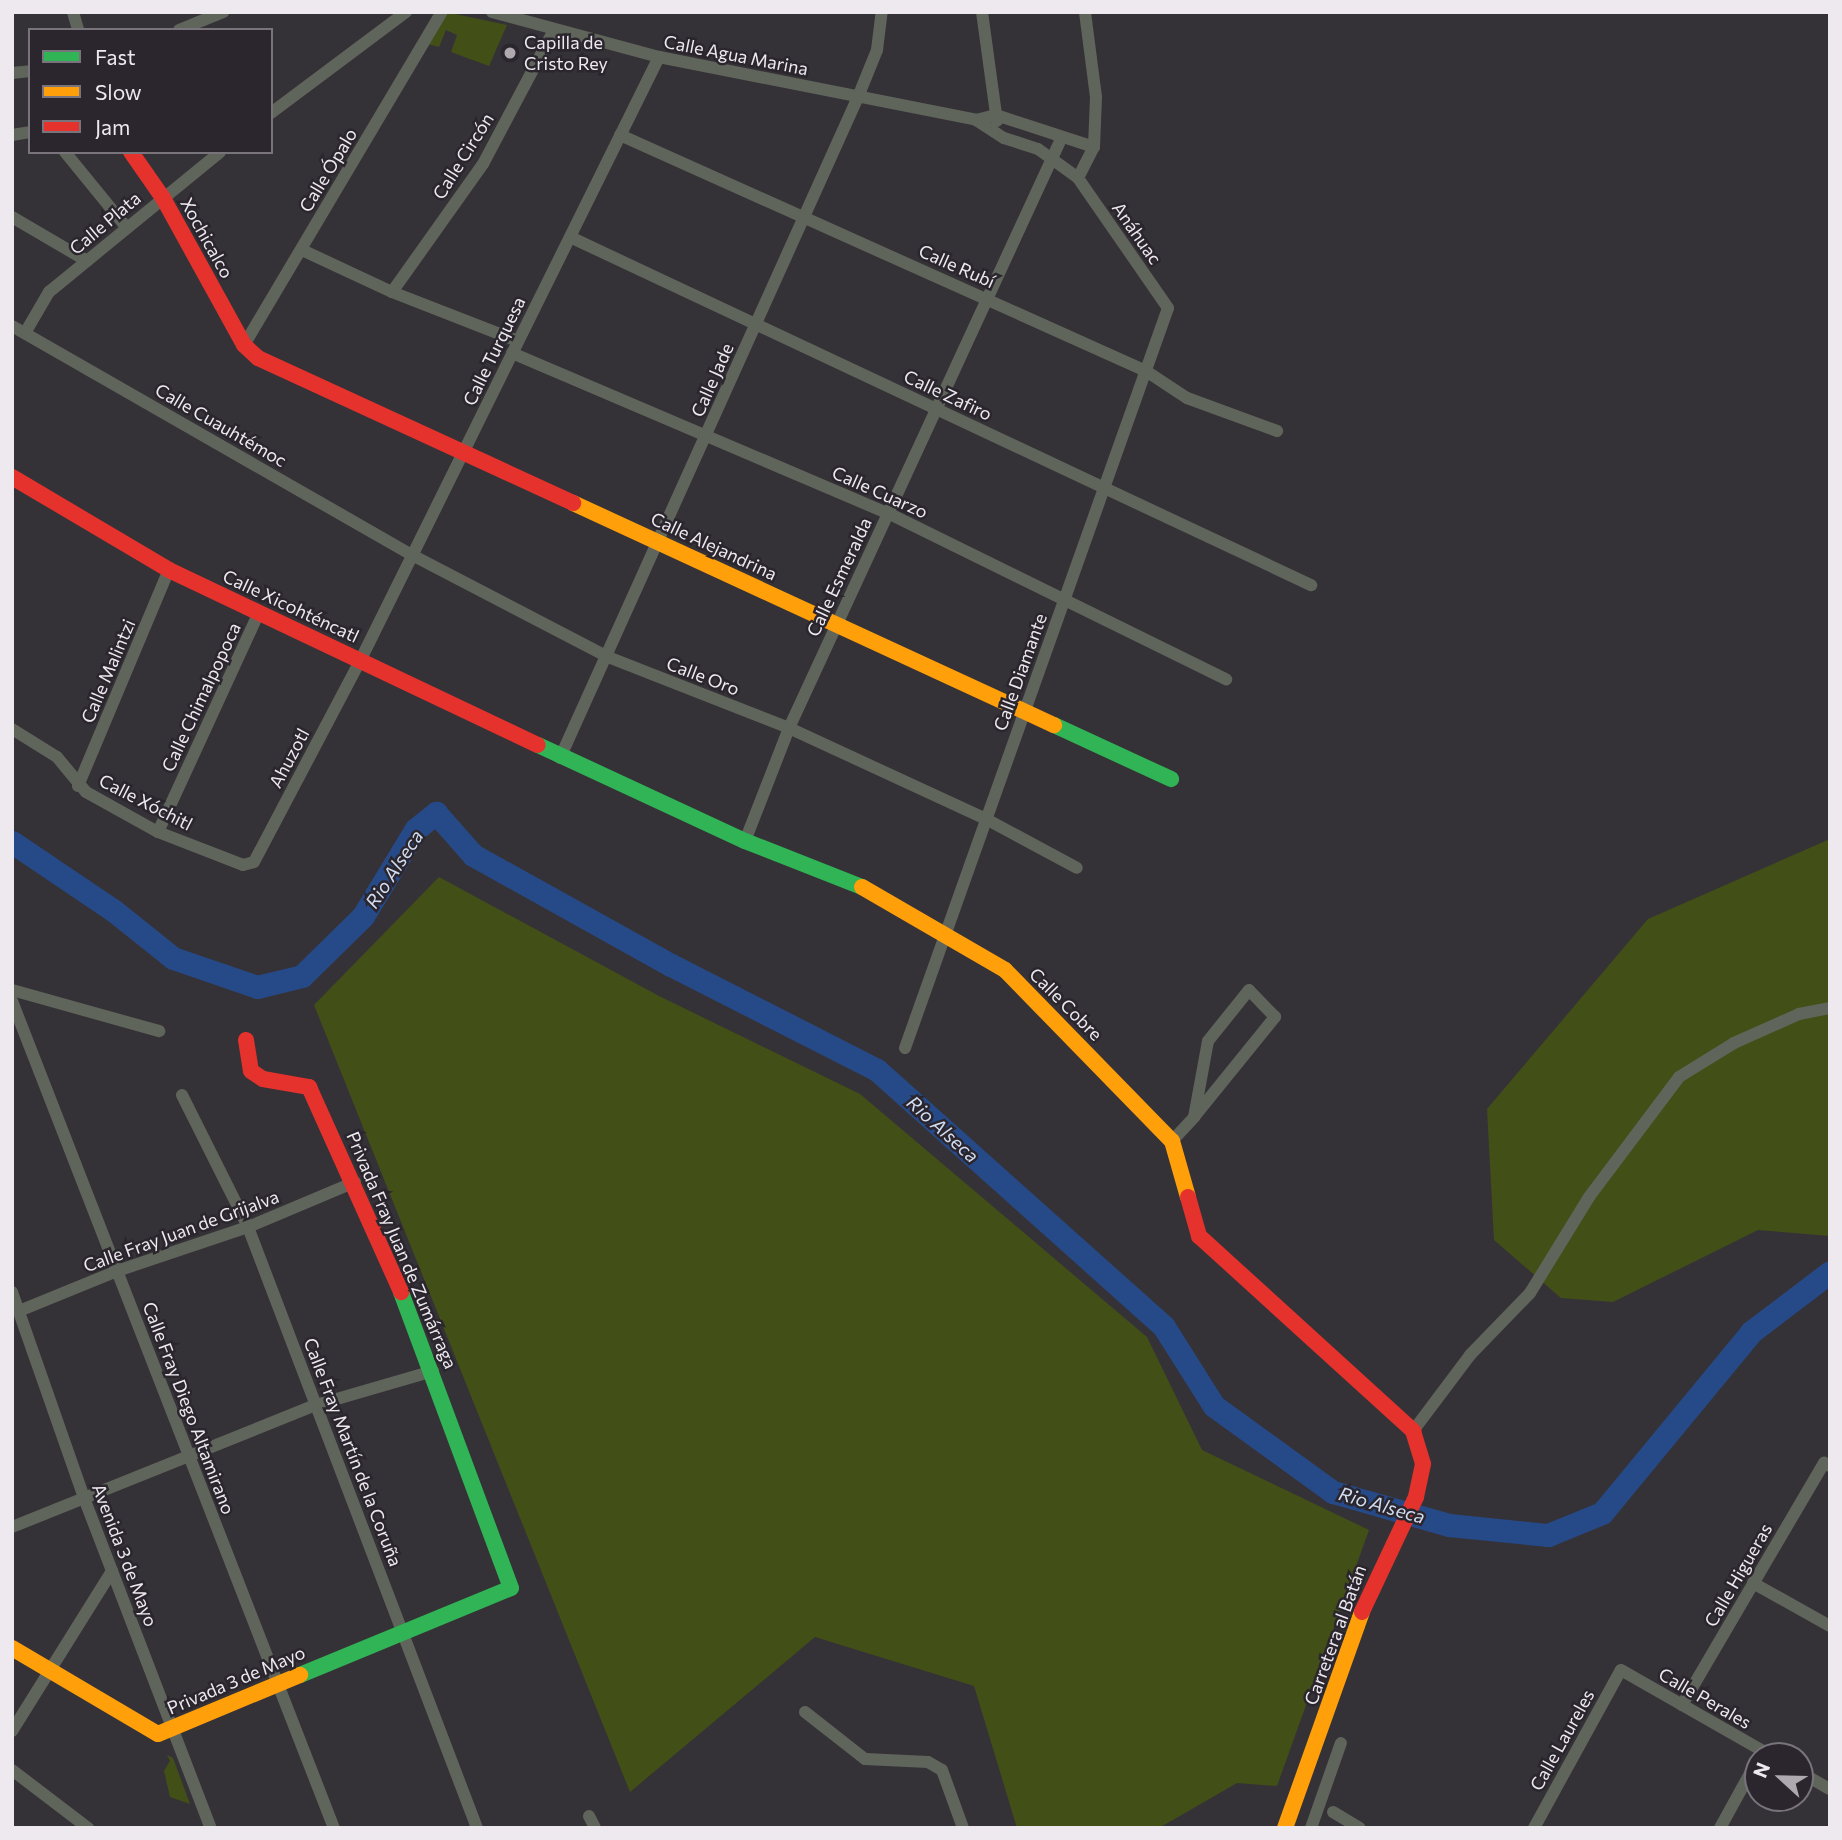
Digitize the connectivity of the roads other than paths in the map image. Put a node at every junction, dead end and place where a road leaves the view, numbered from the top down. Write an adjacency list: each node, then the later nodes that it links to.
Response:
1 (223, 12): 8 (street)
2 (405, 12): 12 (street)
3 (442, 12): 29 (street, Calle Ópalo)
4 (492, 12): 9 (street, Calle Agua Marina)
5 (882, 12): 11 (street, Calle Jade)
6 (982, 12): 13 (street)
7 (1085, 12): 18 (street)
8 (184, 28)
9 (553, 32): 10 (street, Calle Agua Marina); 31 (street, Calle Circón)
10 (659, 57): 11 (street, Calle Agua Marina); 15 (street, Calle Turquesa)
11 (858, 97): 14 (street, Calle Agua Marina); 26 (street, Calle Jade)
12 (273, 111)
13 (996, 115): 14 (street, Calle Agua Marina); 16 (street); 17 (street)
14 (976, 120): 16 (street, Calle Agua Marina)
15 (620, 135): 26 (street, Calle Rubí); 28 (street, Calle Turquesa)
16 (998, 135): 22 (street, Calle Agua Marina)
17 (1061, 139): 18 (street); 22 (street, Calle Esmeralda)
18 (1094, 147): 23 (street)
19 (67, 154): 27 (street)
20 (132, 154): 24 (street, Xochicalco)
21 (218, 154): 24 (street, Calle Plata)
22 (1050, 159): 23 (street, Calle Agua Marina); 32 (street, Calle Esmeralda)
23 (1078, 178): 33 (street, Anáhuac)
24 (163, 198): 27 (street, Calle Plata); 38 (street, Xochicalco)
25 (12, 217): 30 (street)
26 (805, 217): 32 (street, Calle Rubí); 34 (street, Calle Jade)
27 (127, 228): 30 (street, Calle Plata)
28 (570, 237): 34 (street, Calle Zafiro); 37 (street, Calle Turquesa)
29 (302, 250): 31 (street); 38 (street, Calle Ópalo)
30 (87, 261): 36 (street, Calle Plata)
31 (392, 292): 37 (street)
32 (986, 299): 40 (street, Calle Rubí); 41 (street, Calle Esmeralda)
33 (1168, 308): 40 (street, Calle Diamante)
34 (756, 324): 41 (street, Calle Zafiro); 43 (street, Calle Jade)
35 (12, 326): 36 (street, Calle Cuauhtémoc)
36 (25, 333): 49 (street, Calle Cuauhtémoc)
37 (518, 341): 39 (street, Calle Turquesa)
38 (244, 345): 44 (street, Calle Alejandrina)
39 (512, 354): 43 (street, Calle Cuarzo); 44 (street, Calle Turquesa)
40 (1146, 371): 42 (street, Calle Rubí); 46 (street, Calle Diamante)
41 (936, 409): 46 (street, Calle Zafiro); 47 (street, Calle Esmeralda)
42 (1277, 430)
43 (706, 435): 47 (street, Calle Cuarzo); 48 (street, Calle Jade)
44 (463, 452): 48 (street, Calle Alejandrina); 49 (street, Calle Turquesa)
45 (12, 477): 50 (street, Calle Xicohténcatl)
46 (1104, 488): 51 (street, Calle Zafiro); 52 (street, Calle Diamante)
47 (888, 513): 52 (street, Calle Cuarzo); 54 (street, Calle Esmeralda)
48 (658, 541): 54 (street, Calle Alejandrina); 55 (street, Calle Jade)
49 (412, 555): 55 (street, Calle Oro); 56 (street, Calle Turquesa)
50 (169, 570): 53 (street, Calle Xicohténcatl); 63 (street, Calle Malintzi)
51 (1311, 585)
52 (1065, 600): 57 (street, Calle Cuarzo); 58 (street, Calle Diamante)
53 (258, 615): 56 (street, Calle Xicohténcatl); 65 (street, Calle Chimalpopoca)
54 (837, 624): 58 (street, Calle Alejandrina); 59 (street, Calle Esmeralda)
55 (608, 657): 59 (street, Calle Oro); 61 (street, Calle Jade)
56 (360, 659): 61 (street, Calle Xicohténcatl); 67 (street, Ahuzotl)
57 (1226, 678)
58 (1025, 710): 62 (street, Calle Alejandrina); 64 (street, Calle Diamante)
59 (789, 728): 64 (street, Calle Oro); 66 (street, Calle Esmeralda)
60 (12, 729): 63 (street, Calle Xóchitl)
61 (560, 758): 66 (street, Calle Cobre)
62 (1171, 779)
63 (79, 786): 65 (street, Calle Xóchitl)
64 (986, 819): 68 (street, Calle Oro); 69 (street, Calle Diamante)
65 (158, 832): 67 (street, Calle Xóchitl)
66 (745, 841): 69 (street, Calle Cobre)
67 (243, 865)
68 (1077, 868)
69 (946, 934): 75 (street, Calle Diamante); 78 (street, Calle Cobre)
70 (12, 990): 73 (street)
71 (12, 1001): 81 (street, Calle Fray Diego Altamirano)
72 (1830, 1008): 86 (street)
73 (159, 1031)
74 (246, 1040): 79 (street, Privada Fray Juan de Zumárraga)
75 (905, 1048)
76 (182, 1095): 80 (street, Calle Fray Martín de la Coruña)
77 (1194, 1117): 77 (street); 78 (street)
78 (1172, 1141): 86 (street, Calle Cobre)
79 (355, 1182): 80 (street, Calle Fray Juan de Grijalva); 84 (street, Privada Fray Juan de Zumárraga)
80 (248, 1227): 81 (street, Calle Fray Juan de Grijalva); 85 (street, Calle Fray Martín de la Coruña)
81 (117, 1271): 83 (street, Calle Fray Juan de Grijalva); 87 (street, Calle Fray Diego Altamirano)
82 (12, 1292): 83 (street, Avenida 3 de Mayo)
83 (19, 1311): 89 (street, Avenida 3 de Mayo)
84 (433, 1371): 85 (street); 93 (street, Privada Fray Juan de Zumárraga)
85 (316, 1405): 87 (street); 95 (street, Calle Fray Martín de la Coruña)
86 (1413, 1431): 110 (street, Carretera al Batán)
87 (189, 1456): 89 (street); 99 (street, Calle Fray Diego Altamirano)
88 (1827, 1465): 92 (street, Calle Higueras)
89 (84, 1498): 90 (street); 91 (street, Avenida 3 de Mayo)
90 (12, 1527)
91 (112, 1571): 97 (street); 102 (street, Avenida 3 de Mayo)
92 (1753, 1583): 94 (street); 100 (street, Calle Higueras)
93 (448, 1613): 95 (street, Privada 3 de Mayo)
94 (1830, 1626)
95 (402, 1631): 99 (street, Privada 3 de Mayo); 116 (street, Calle Fray Martín de la Coruña)
96 (12, 1648): 97 (street, Privada 3 de Mayo)
97 (48, 1669): 102 (street, Privada 3 de Mayo); 103 (street)
98 (1621, 1670): 100 (street, Calle Perales); 121 (street, Calle Laureles)
99 (278, 1684): 102 (street, Privada 3 de Mayo); 115 (street, Calle Fray Diego Altamirano)
100 (1682, 1705): 105 (street, Calle Perales)
101 (805, 1712): 117 (street)
102 (173, 1728): 114 (street, Avenida 3 de Mayo)
103 (12, 1731)
104 (1340, 1742): 111 (street)
105 (1744, 1743)
106 (12, 1770): 113 (street)
107 (1814, 1780): 109 (street)
108 (1744, 1787): 122 (street)
109 (1830, 1789)
110 (1297, 1796): 111 (street); 118 (street, Carretera al Batán)
111 (1318, 1808): 119 (street)
112 (1333, 1812): 120 (street)
113 (88, 1828)
114 (211, 1828)
115 (334, 1828)
116 (477, 1828)
117 (963, 1828)
118 (1284, 1828)
119 (1311, 1828)
120 (1360, 1828)
121 (1534, 1828)
122 (1720, 1828)

